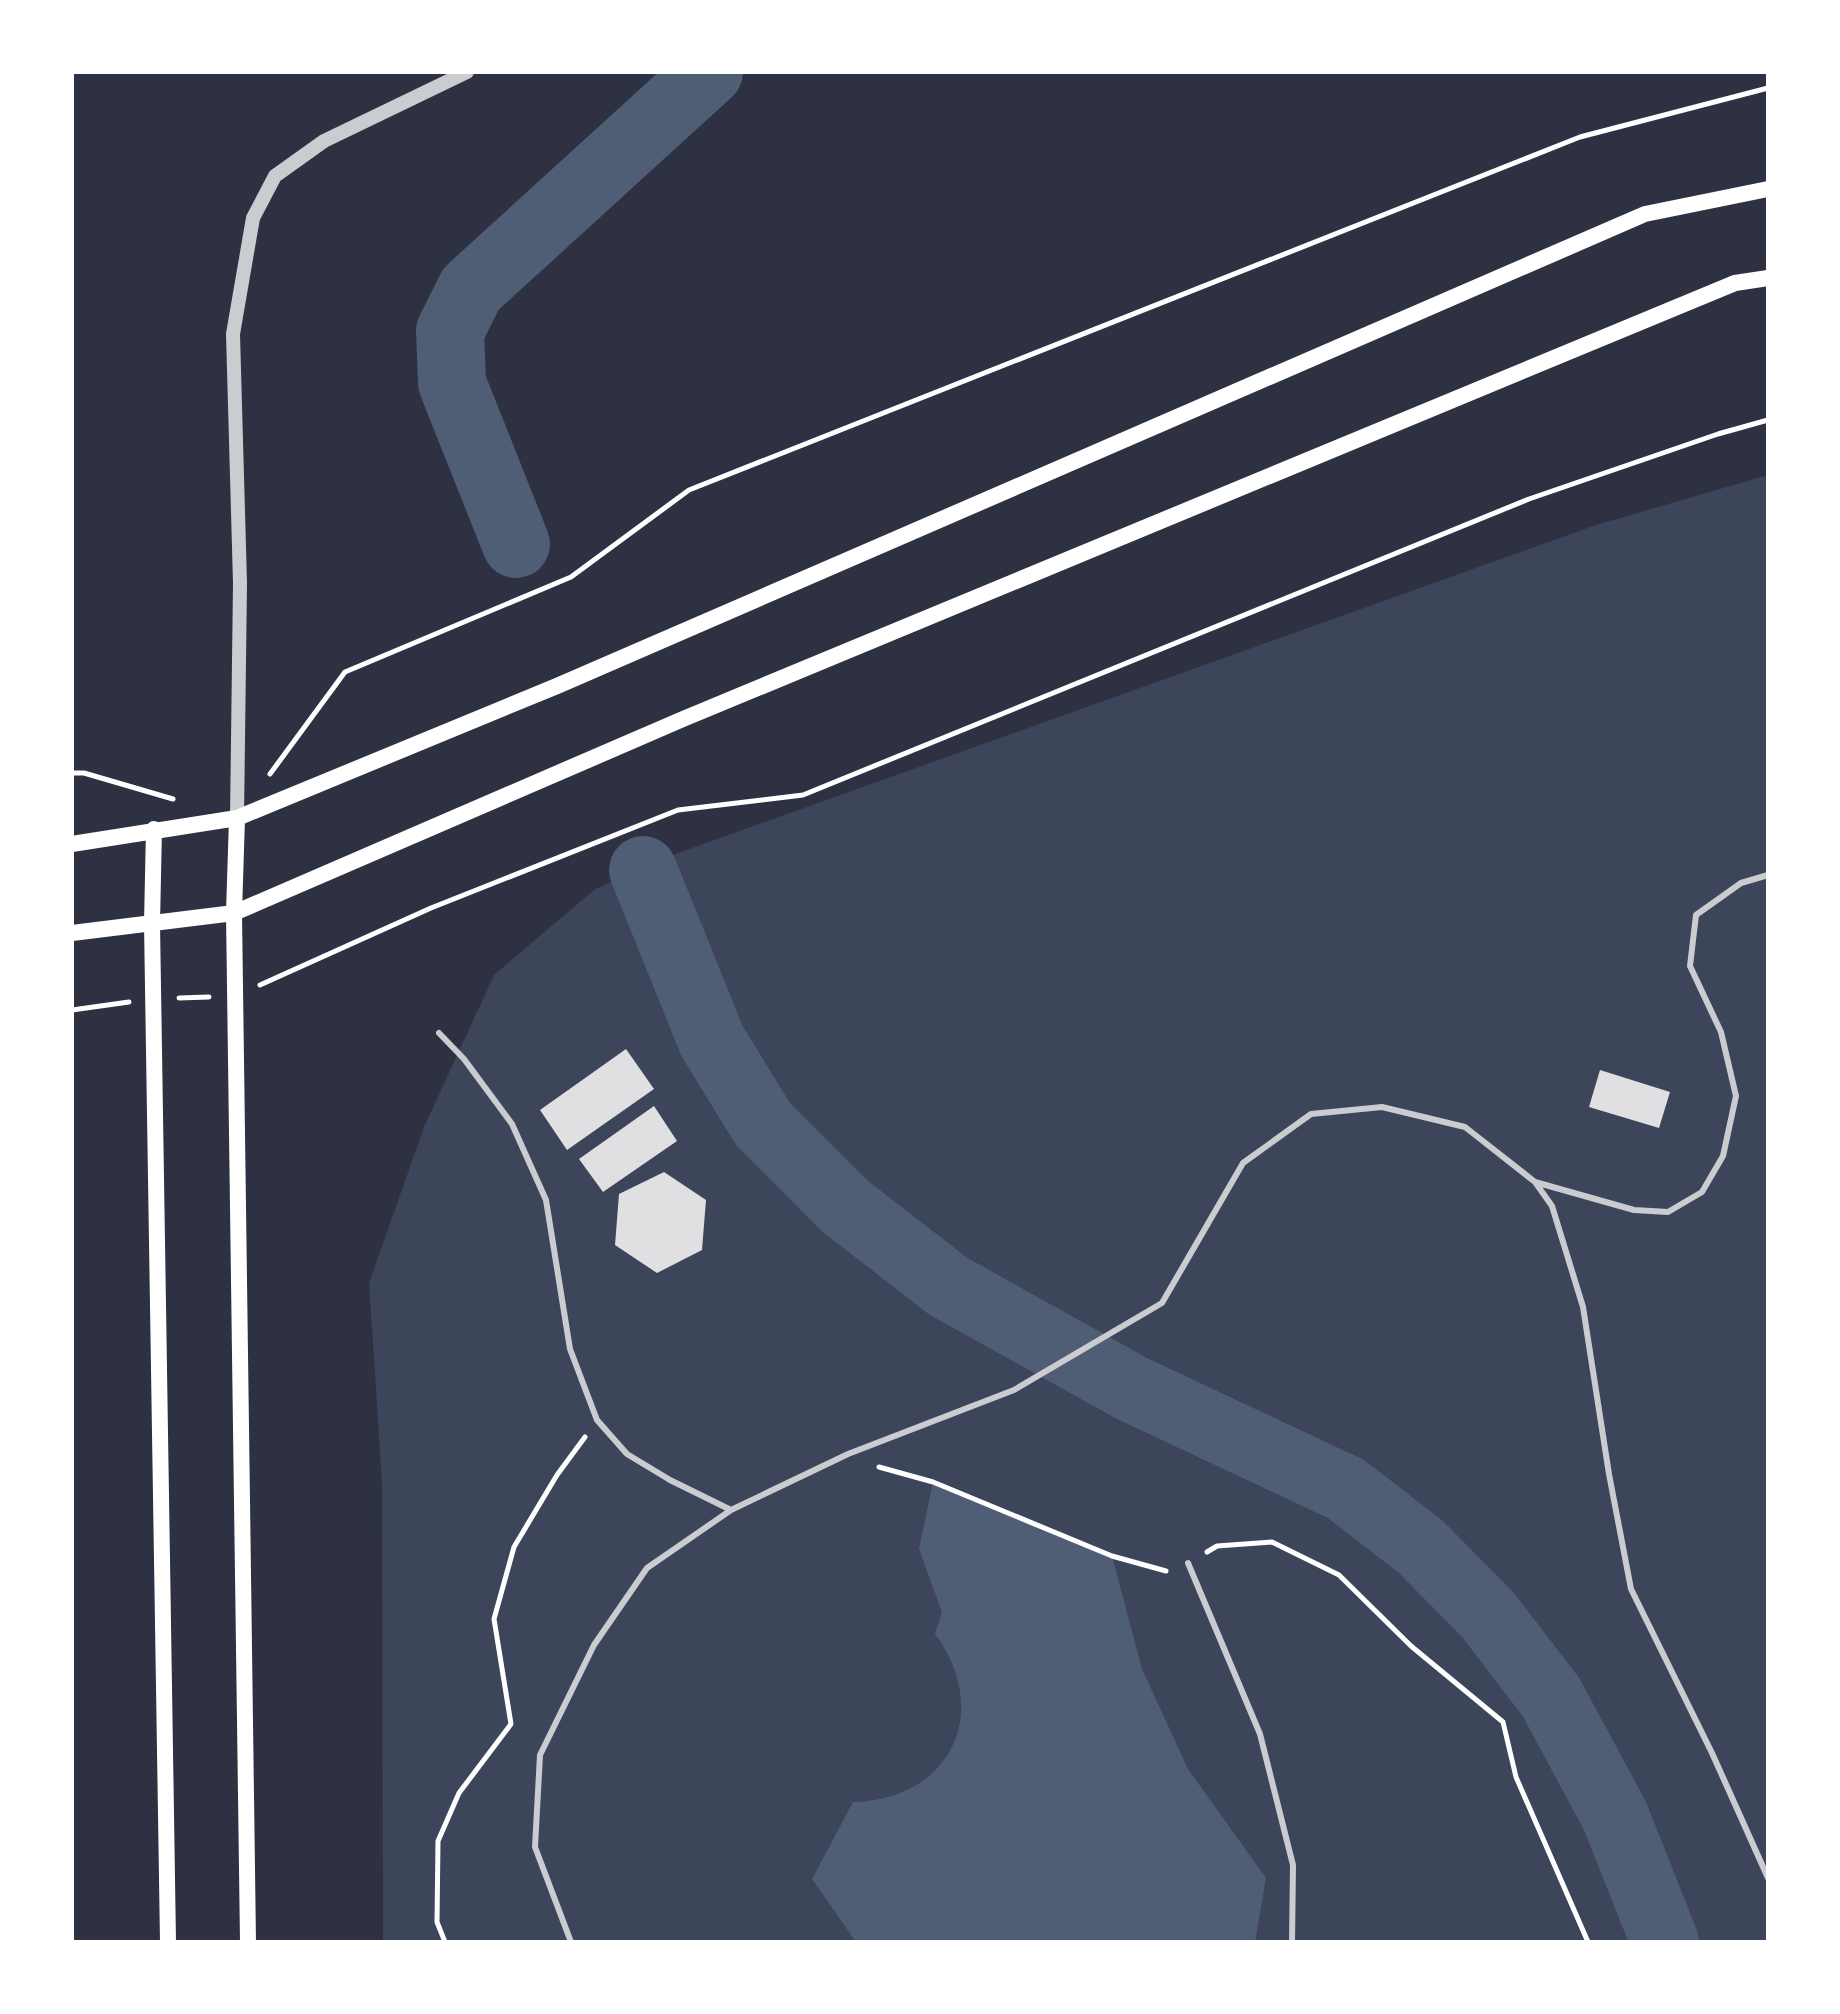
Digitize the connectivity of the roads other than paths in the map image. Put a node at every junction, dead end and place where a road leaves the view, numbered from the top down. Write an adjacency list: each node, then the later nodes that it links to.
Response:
1 (467, 72): 4 (street)
2 (1768, 189): 4 (main road)
3 (1768, 278): 8 (main road)
4 (237, 818): 5 (main road); 8 (main road)
5 (154, 829): 6 (main road); 9 (main road)
6 (72, 844)
7 (1768, 875): 12 (lane)
8 (234, 913): 9 (main road); 17 (main road)
9 (152, 923): 10 (main road); 16 (main road)
10 (72, 933)
11 (439, 1033): 13 (lane)
12 (1535, 1182): 13 (lane); 15 (lane)
13 (731, 1510): 18 (lane)
14 (1188, 1563): 19 (lane)
15 (1768, 1878)
16 (168, 1942)
17 (248, 1942)
18 (571, 1942)
19 (1292, 1942)

